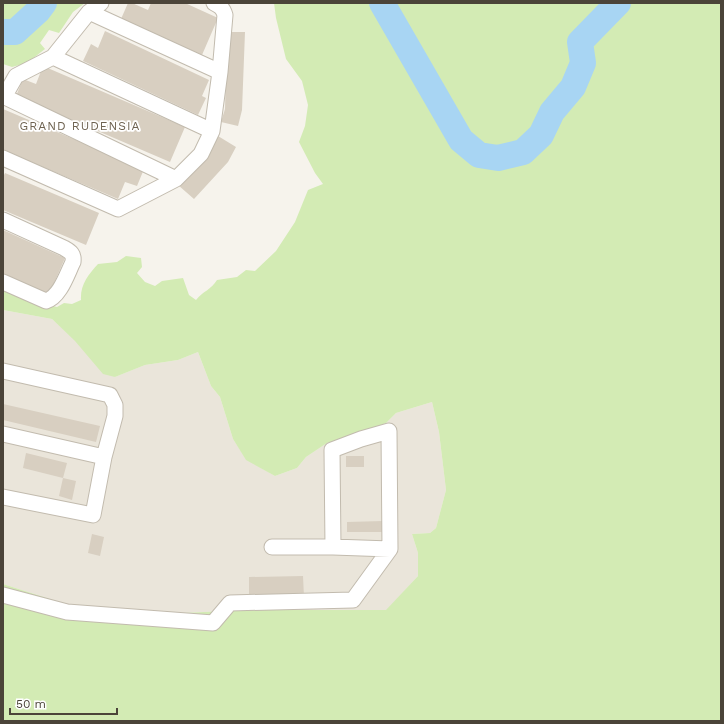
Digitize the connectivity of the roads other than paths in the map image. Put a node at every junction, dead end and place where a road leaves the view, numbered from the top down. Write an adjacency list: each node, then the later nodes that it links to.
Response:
1 (214, 3): 4 (street)
2 (95, 7): 3 (street); 4 (street)
3 (53, 57): 5 (street); 6 (street)
4 (220, 72): 6 (street)
5 (3, 96): 8 (street)
6 (212, 131): 8 (street)
7 (4, 160): 8 (street)
8 (176, 179)
9 (3, 220): 10 (street)
10 (3, 282)
11 (3, 371): 13 (street)
12 (3, 434): 13 (street)
13 (104, 457): 14 (street)
14 (3, 497)
15 (272, 547): 16 (street)
16 (333, 547): 17 (street); 17 (street)
17 (390, 549): 18 (street)
18 (3, 595)

